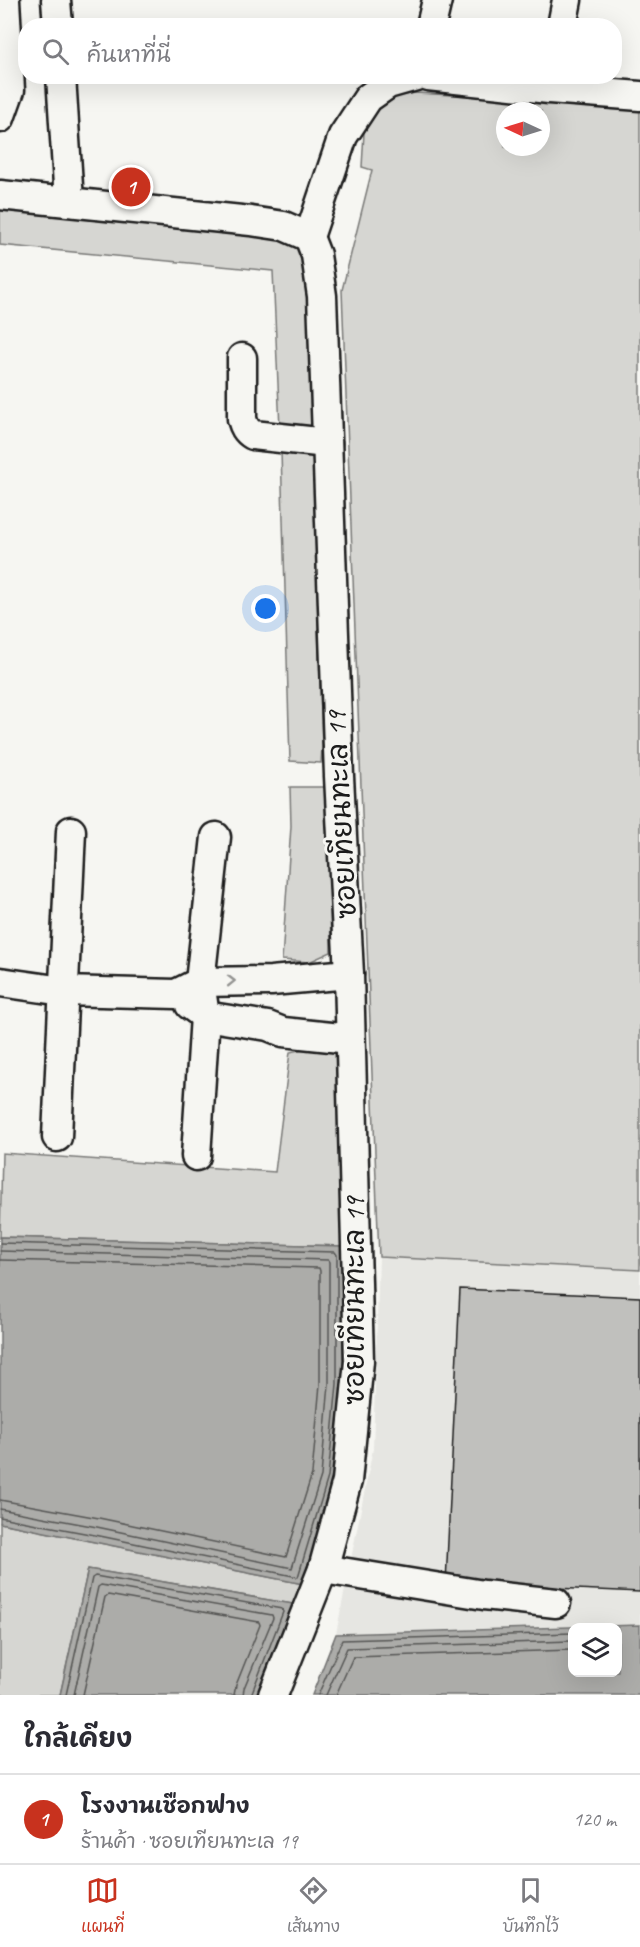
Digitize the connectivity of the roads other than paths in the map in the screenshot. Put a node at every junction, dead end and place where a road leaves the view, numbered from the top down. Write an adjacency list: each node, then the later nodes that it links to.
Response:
1 (5, 0): 12 (street)
2 (56, 0): 5 (street)
3 (437, 0): 6 (street)
4 (567, 0): 7 (street)
5 (57, 18)
6 (433, 18)
7 (564, 18)
8 (62, 84): 14 (street)
9 (388, 84): 15 (street)
10 (557, 84): 11 (street)
11 (640, 96)
12 (0, 118)
13 (0, 195): 14 (street)
14 (69, 201): 15 (street)
15 (309, 237): 17 (street, ซอยเทียนทะเล 19)
16 (242, 358): 17 (street)
17 (327, 443): 20 (street, ซอยเทียนทะเล 19)
18 (71, 831): 24 (street)
19 (216, 837): 23 (street)
20 (349, 974): 21 (street); 27 (street, ซอยเทียนทะเล 19)
21 (271, 981): 23 (street, one-way to 21); 26 (street)
22 (0, 982): 24 (street)
23 (188, 988): 24 (street); 25 (street)
24 (63, 991): 28 (street)
25 (205, 1016): 26 (street); 29 (street)
26 (268, 1026): 27 (street)
27 (350, 1039): 30 (street, ซอยเทียนทะเล 19)
28 (57, 1137)
29 (196, 1156)
30 (323, 1569): 31 (street); 32 (street, ซอยเทียนทะเล 19)
31 (556, 1603)
32 (273, 1695)

